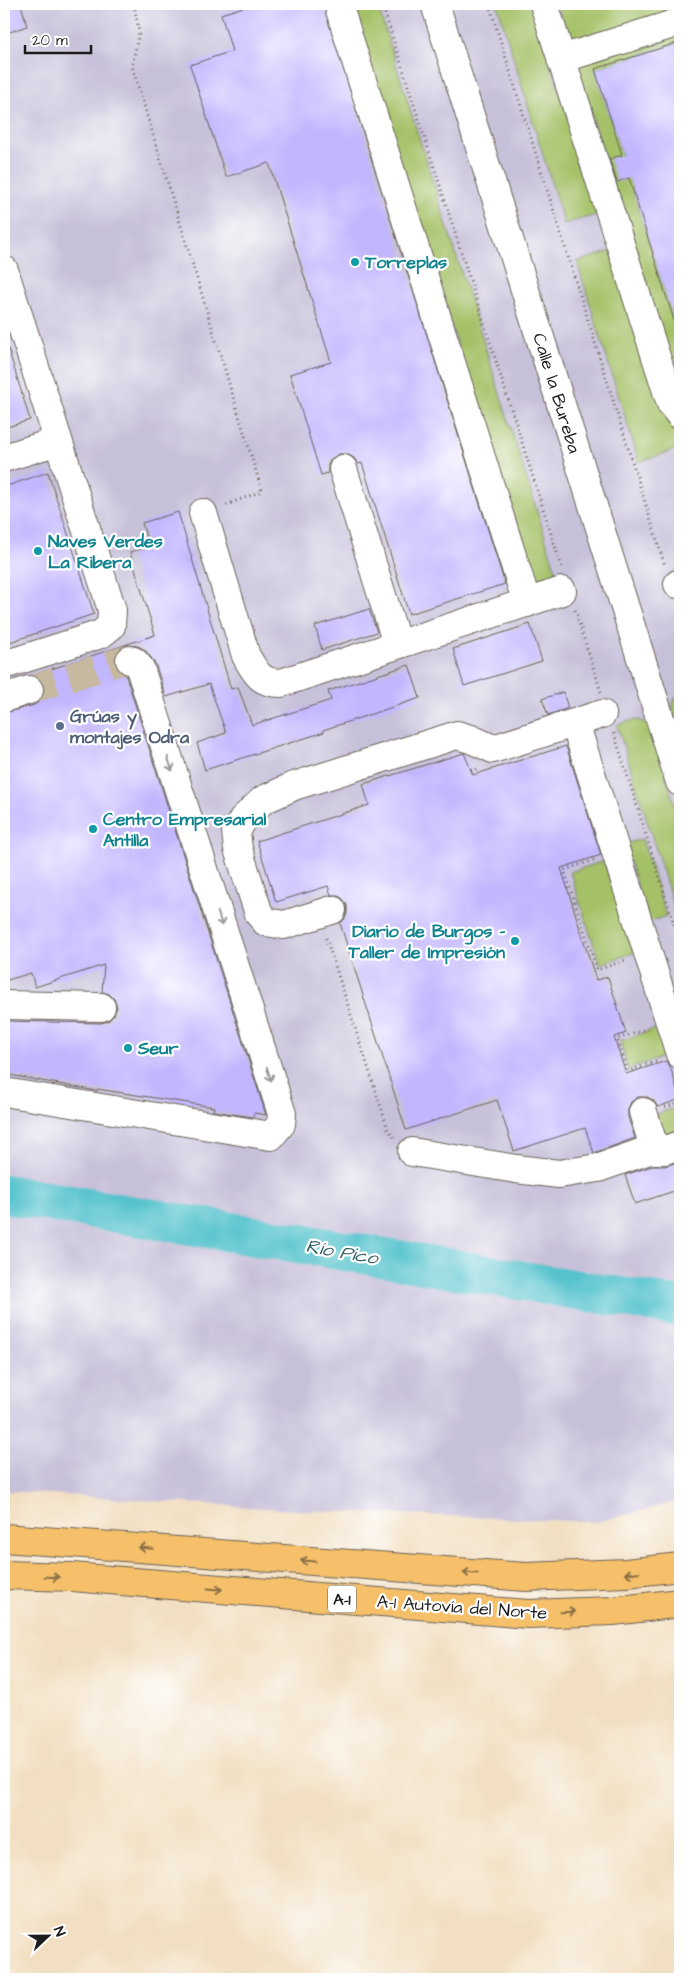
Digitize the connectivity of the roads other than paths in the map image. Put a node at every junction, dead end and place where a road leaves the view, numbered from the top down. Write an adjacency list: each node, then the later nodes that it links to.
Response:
1 (338, 4): 13 (street)
2 (435, 4): 19 (street, Calle la Bureba)
3 (544, 4): 5 (street)
4 (680, 22): 5 (street)
5 (561, 59): 7 (street)
6 (4, 270): 8 (street)
7 (680, 415)
8 (58, 441): 9 (street); 16 (street)
9 (4, 458)
10 (343, 469): 14 (street)
11 (204, 513): 14 (street)
12 (566, 590): 13 (street)
13 (526, 603): 14 (street)
14 (397, 644)
15 (135, 664): 24 (street, one-way to 24)
16 (4, 665)
17 (606, 713): 18 (street)
18 (575, 723): 20 (street); 23 (street)
19 (680, 782)
20 (325, 912)
21 (4, 1005): 22 (street)
22 (101, 1007)
23 (671, 1057)
24 (4, 1092)
25 (643, 1112): 26 (street)
26 (668, 1148): 27 (street)
27 (412, 1152)
28 (4, 1538): 29 (highway, A-1 Autovía del Norte / A-1, one-way to 28)
29 (680, 1567)
30 (4, 1575): 31 (highway, A-1 Autovía del Norte / A-1, one-way to 31)
31 (680, 1603)

